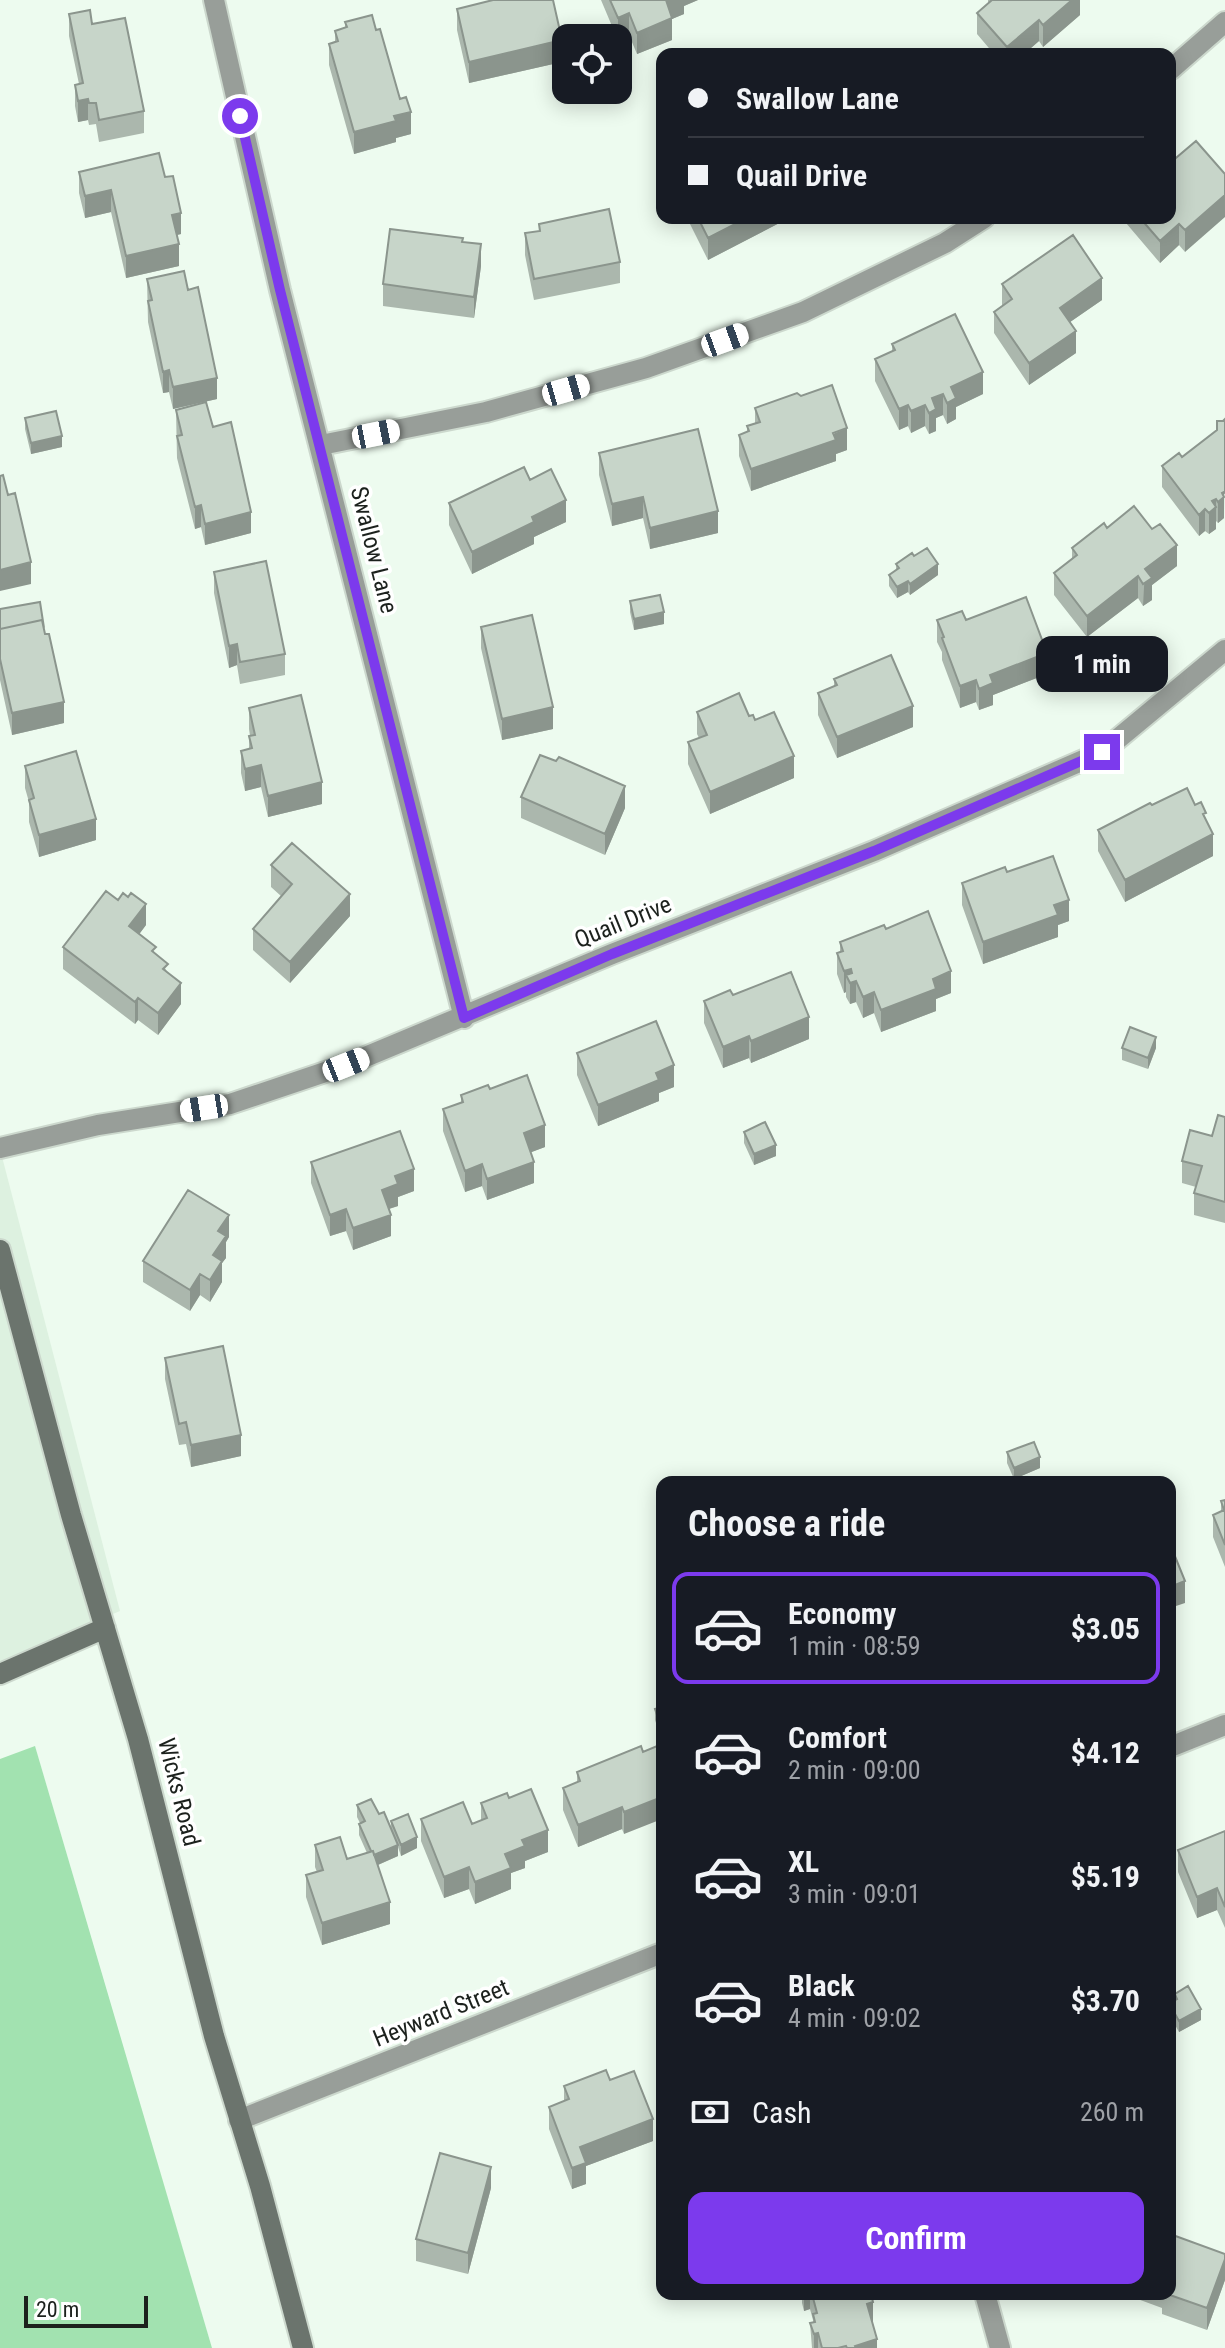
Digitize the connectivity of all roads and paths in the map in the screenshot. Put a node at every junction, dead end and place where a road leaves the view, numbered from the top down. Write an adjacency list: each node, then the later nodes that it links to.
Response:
1 (214, 0): 5 (street, Swallow Lane)
2 (1225, 22): 3 (street)
3 (1176, 65)
4 (975, 224): 5 (street)
5 (321, 445): 7 (street, Swallow Lane)
6 (1225, 650): 7 (street, Quail Drive)
7 (464, 1018): 8 (street, Quail Drive)
8 (0, 1148)
9 (0, 1250): 10 (main road, Wicks Road)
10 (105, 1628): 11 (main road); 15 (main road, Wicks Road)
11 (0, 1674)
12 (1225, 1725): 13 (street)
13 (1176, 1745)
14 (656, 1955): 15 (street, Heyward Street)
15 (239, 2120): 17 (main road, Wicks Road)
16 (987, 2300): 18 (street)
17 (303, 2348)
18 (1000, 2348)

